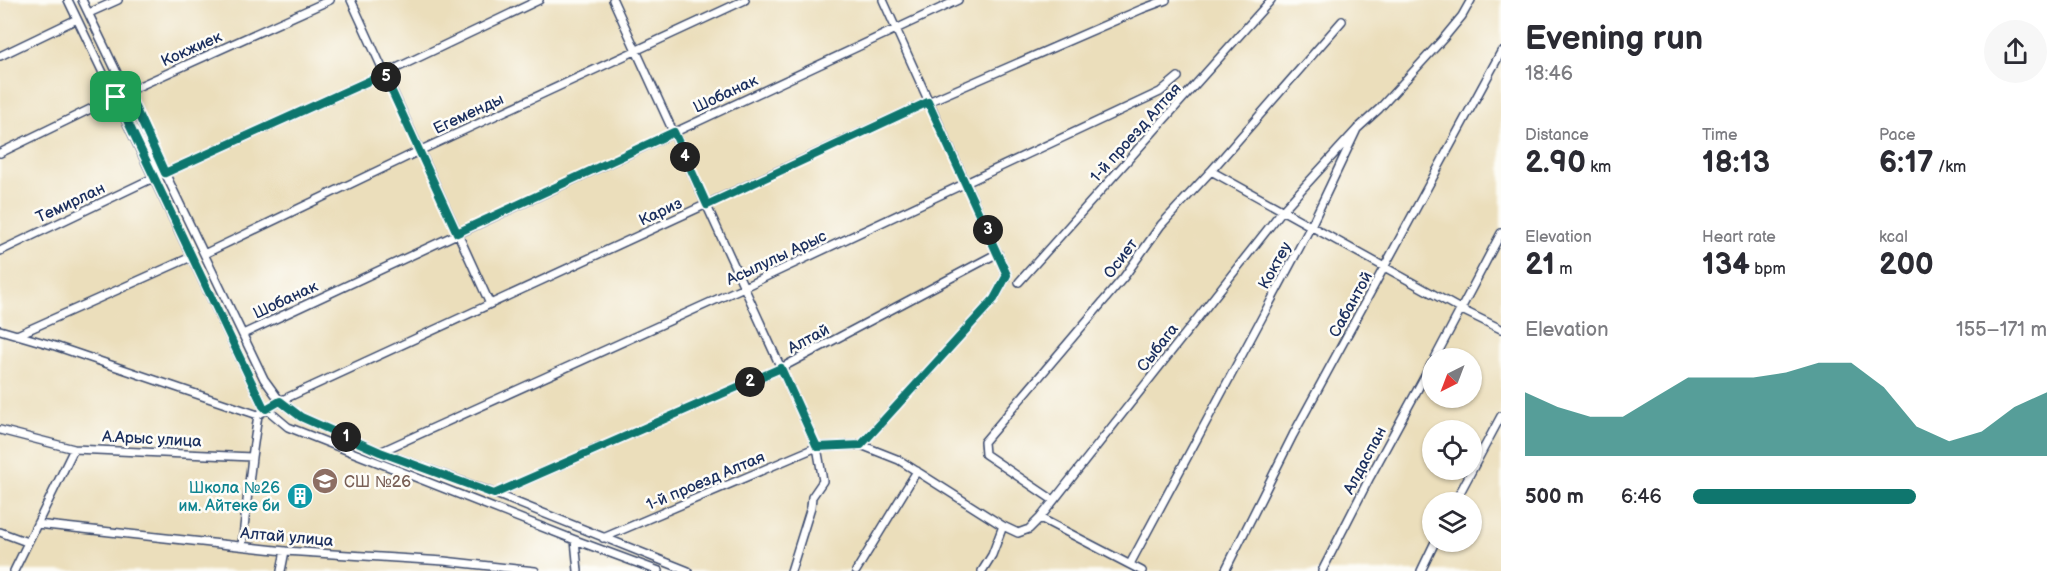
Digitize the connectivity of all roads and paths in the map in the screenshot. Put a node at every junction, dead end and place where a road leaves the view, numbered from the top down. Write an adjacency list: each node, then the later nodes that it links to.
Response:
1 (68, 0): 15 (street)
2 (82, 0): 14 (street)
3 (118, 0): 14 (street)
4 (330, 0): 23 (street, Кокжиек)
5 (351, 0): 21 (street)
6 (539, 0): 21 (street)
7 (613, 0): 18 (street)
8 (745, 0): 18 (street, Егеменды)
9 (883, 0): 17 (street)
10 (958, 0): 17 (street, Шобанак)
11 (1166, 0): 25 (street, Кариз)
12 (1271, 0): 44 (street, 1-й проезд Алтая)
13 (1471, 0): 26 (street, Коктеу)
14 (88, 13): 23 (street)
15 (77, 19): 20 (street); 24 (street)
16 (1342, 21): 30 (street, Осиет)
17 (896, 29): 25 (street); 27 (street, Шобанак)
18 (636, 50): 27 (street); 28 (street, Егеменды)
19 (1501, 52): 43 (street, Сабантой)
20 (0, 56)
21 (384, 74): 28 (street); 31 (street)
22 (1178, 77): 33 (street, Асылулы Арыс)
23 (128, 92): 24 (street, Кокжиек); 31 (street)
24 (116, 97): 29 (street, Кокжиек); 32 (street)
25 (928, 102): 33 (street); 34 (street, Кариз)
26 (1357, 129): 35 (street, Сыбага); 36 (street, Коктеу)
27 (674, 132): 34 (street); 38 (street, Шобанак)
28 (419, 151): 38 (street); 41 (street, Егеменды)
29 (0, 153)
30 (1211, 171): 35 (street); 68 (street, Осиет)
31 (165, 173): 41 (street)
32 (153, 178): 39 (street, Темирлан); 42 (street)
33 (966, 183): 40 (street); 45 (street, Асылулы Арыс)
34 (707, 205): 45 (street); 46 (street, Кариз)
35 (1281, 211): 36 (street); 68 (street, Сыбага)
36 (1311, 226): 43 (street); 80 (street, Коктеу)
37 (1501, 232): 47 (street)
38 (457, 233): 46 (street); 50 (street, Шобанак)
39 (0, 251)
40 (998, 253): 53 (street, Алтай); 60 (street)
41 (204, 254): 50 (street)
42 (191, 257): 51 (street); 56 (street)
43 (1385, 267): 47 (street); 92 (street, Сабантой)
44 (1019, 282)
45 (744, 287): 53 (street); 63 (street, Асылулы Арыс)
46 (490, 304): 55 (street, Кариз)
47 (1462, 309): 48 (street); 52 (street)
48 (1501, 329)
49 (0, 330): 51 (street)
50 (243, 334): 55 (street)
51 (17, 335): 57 (street)
52 (1441, 348)
53 (781, 368): 61 (street); 67 (street, Алтай)
54 (1422, 381): 93 (street, Алдаспан)
55 (280, 401): 56 (street, Кариз); 63 (street)
56 (266, 409): 57 (street); 74 (street)
57 (258, 415): 64 (street)
58 (1501, 416): 66 (street)
59 (0, 430): 62 (street, А.Арыс улица)
60 (861, 445): 61 (street); 65 (street)
61 (817, 447): 73 (street, 1-й проезд Алтая); 88 (street)
62 (74, 449): 64 (street, А.Арыс улица); 70 (street)
63 (380, 452): 67 (street)
64 (252, 457): 76 (street)
65 (917, 471): 71 (street); 89 (street)
66 (1460, 492)
67 (494, 494): 73 (street)
68 (1053, 500): 69 (street, Сыбага)
69 (1040, 518): 71 (street); 80 (street)
70 (37, 524): 75 (street); 76 (street, Алтай улица)
71 (1003, 526): 90 (street)
72 (0, 532): 75 (street)
73 (603, 538): 79 (street)
74 (575, 540): 81 (street); 85 (street)
75 (27, 542): 82 (street)
76 (242, 545): 77 (street, Алтай улица)
77 (285, 550): 83 (street); 84 (street, Алтай улица)
78 (1430, 552): 94 (street)
79 (653, 557): 81 (street); 87 (street)
80 (1130, 564): 91 (street)
81 (649, 567): 86 (street)
82 (14, 571)
83 (281, 571)
84 (535, 571)
85 (578, 571)
86 (659, 571)
87 (688, 571)
88 (791, 571)
89 (856, 571)
90 (982, 571)
91 (1142, 571)
92 (1226, 571)
93 (1322, 571)
94 (1420, 571)

